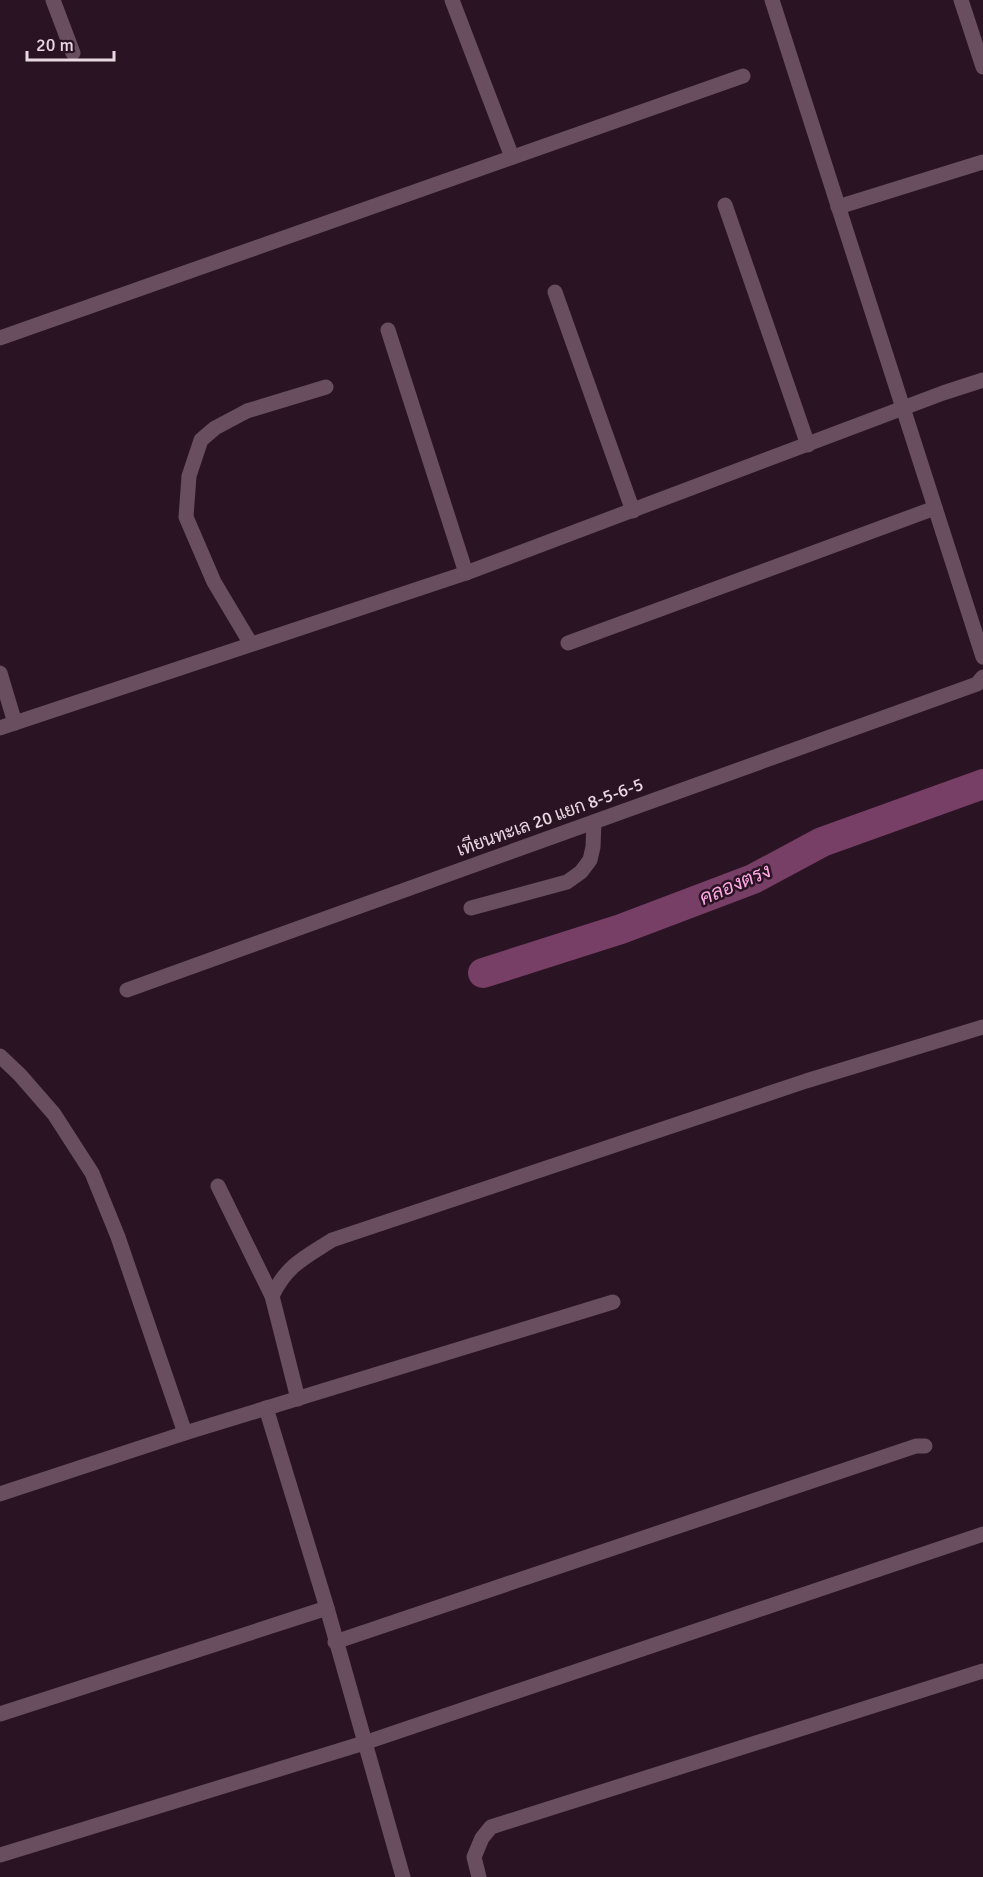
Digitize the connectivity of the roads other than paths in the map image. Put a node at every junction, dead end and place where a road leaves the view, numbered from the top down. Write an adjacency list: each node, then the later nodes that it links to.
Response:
1 (53, 0): 5 (street)
2 (452, 0): 8 (street)
3 (772, 0): 11 (street)
4 (962, 0): 6 (street)
5 (73, 53)
6 (983, 67)
7 (743, 76): 8 (street)
8 (512, 157): 14 (street)
9 (983, 162): 11 (street)
10 (725, 205): 18 (street)
11 (838, 207): 17 (street)
12 (555, 292): 20 (street)
13 (388, 330): 21 (street)
14 (0, 338)
15 (983, 380): 17 (street)
16 (326, 387): 23 (street)
17 (902, 409): 18 (street); 19 (street)
18 (808, 445): 20 (street)
19 (935, 508): 22 (street); 24 (street)
20 (633, 511): 21 (street)
21 (466, 573): 23 (street)
22 (568, 643)
23 (251, 644): 27 (street)
24 (983, 657)
25 (0, 673): 27 (street)
26 (983, 677): 29 (street, เทียนทะเล 20 แยก 8-5-6-5)
27 (15, 723): 28 (street)
28 (0, 728)
29 (594, 822): 30 (street); 31 (street, เทียนทะเล 20 แยก 8-5-6-5)
30 (471, 908)
31 (127, 990)
32 (983, 1026): 35 (street)
33 (0, 1056): 39 (street)
34 (219, 1186): 35 (street)
35 (272, 1296): 37 (street)
36 (613, 1302): 37 (street)
37 (298, 1399): 38 (street)
38 (266, 1408): 39 (street); 43 (street)
39 (185, 1433): 41 (street)
40 (925, 1446): 44 (street)
41 (0, 1494)
42 (983, 1534): 47 (street)
43 (327, 1608): 44 (street); 46 (street)
44 (335, 1642): 47 (street)
45 (983, 1671): 50 (street)
46 (0, 1714)
47 (364, 1743): 48 (street); 49 (street)
48 (0, 1855)
49 (400, 1876)
50 (479, 1877)

